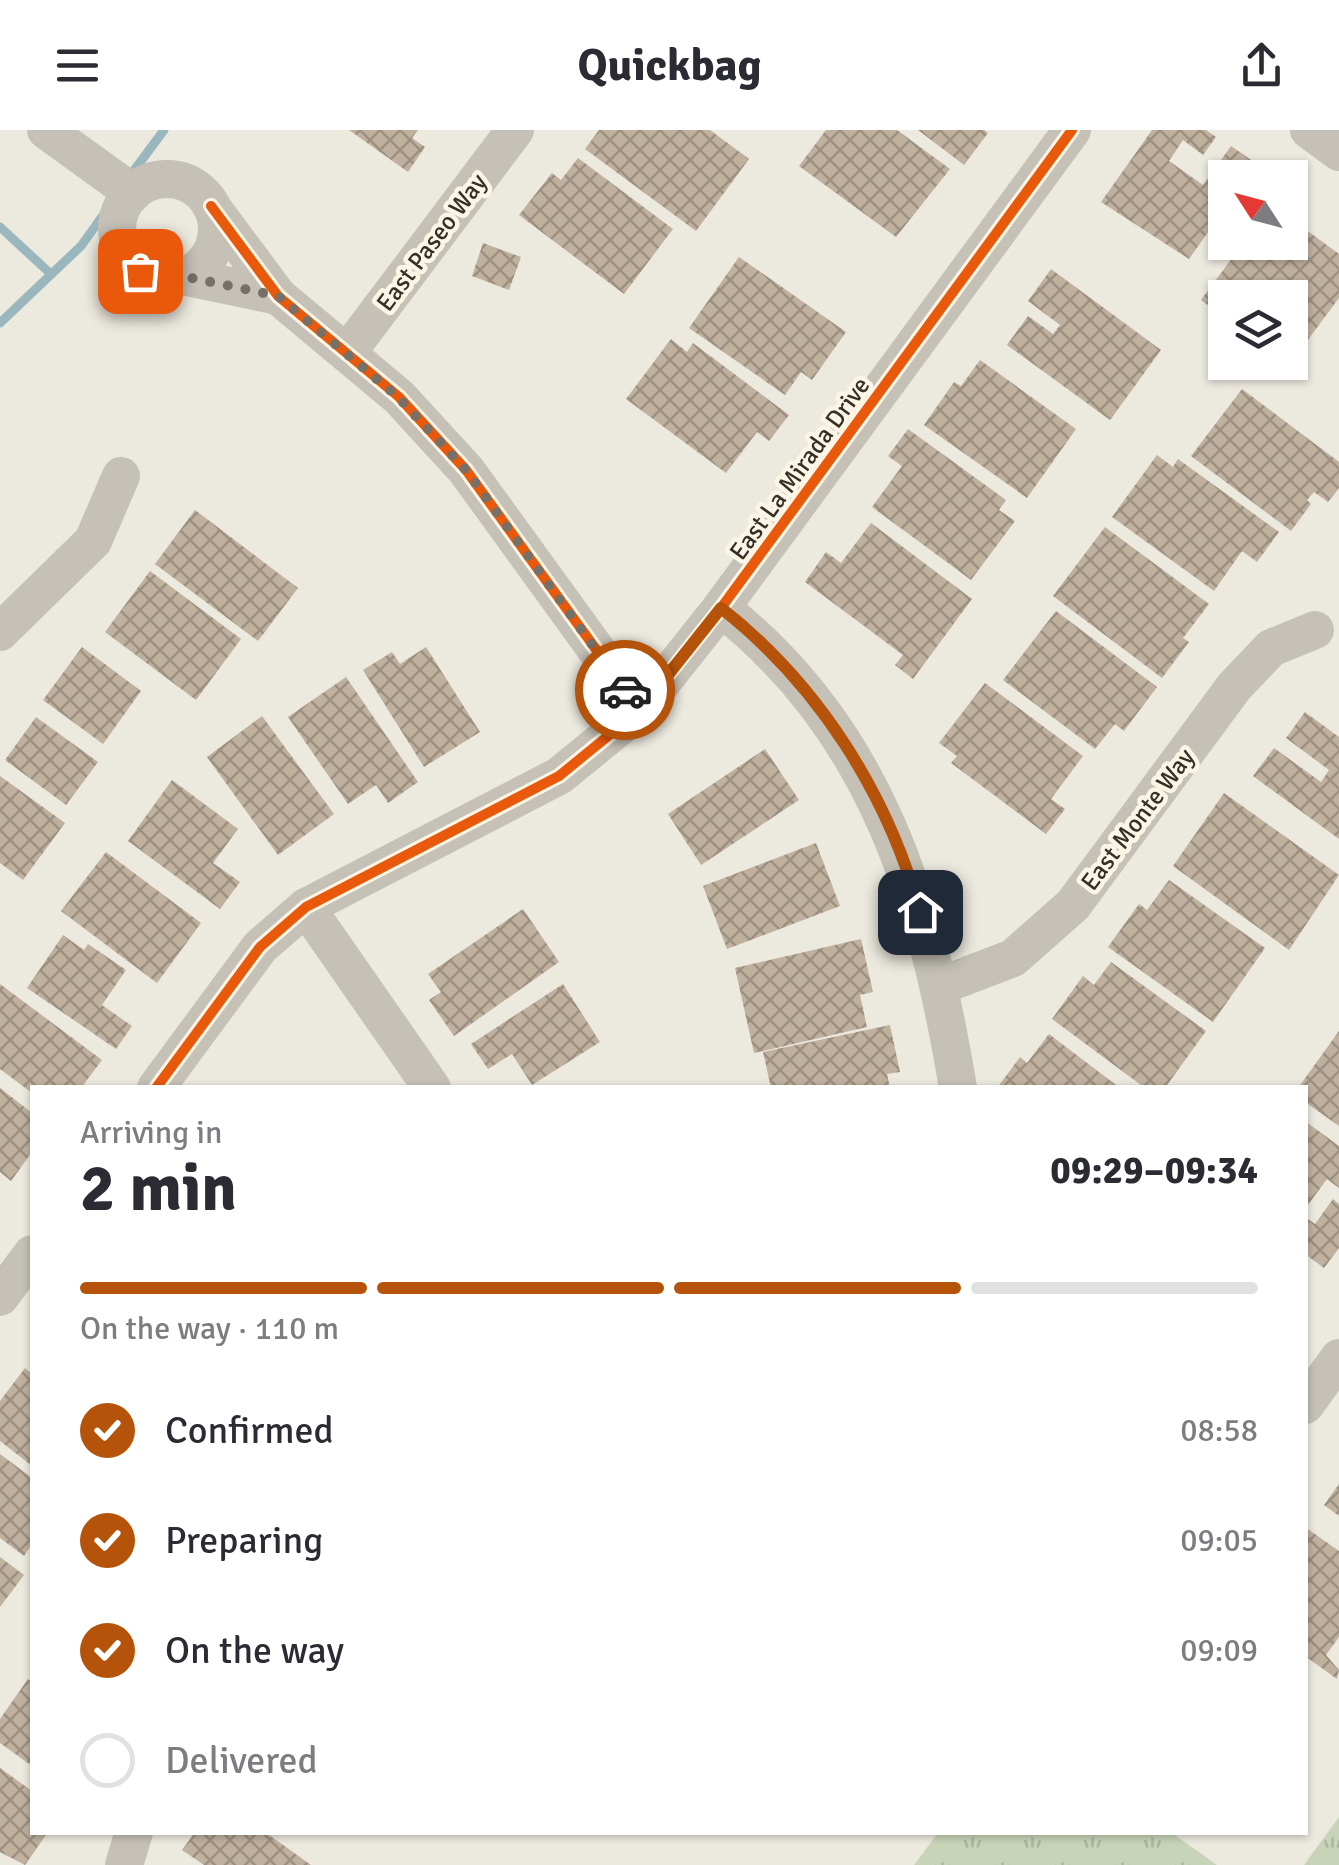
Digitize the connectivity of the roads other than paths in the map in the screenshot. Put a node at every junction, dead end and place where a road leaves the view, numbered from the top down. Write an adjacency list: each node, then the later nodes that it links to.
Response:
1 (46, 130): 6 (street)
2 (515, 130): 10 (street, East Paseo Way)
3 (1072, 130): 12 (street, East La Mirada Drive)
4 (1309, 130): 5 (street)
5 (1339, 152)
6 (133, 193): 7 (street); 8 (street)
7 (212, 206): 8 (street); 9 (street)
8 (182, 276): 9 (street)
9 (278, 296): 10 (street)
10 (347, 353): 15 (street)
11 (121, 476): 14 (street)
12 (721, 608): 15 (street, East La Mirada Drive); 17 (street)
13 (1315, 630): 17 (street, East Monte Way)
14 (0, 632)
15 (640, 710): 16 (street, East La Mirada Drive)
16 (306, 907): 18 (street, East La Mirada Drive); 19 (street)
17 (940, 986): 20 (street)
18 (158, 1085)
19 (430, 1085)
20 (957, 1085)
21 (30, 1257): 22 (street)
22 (0, 1298)
23 (1339, 1358): 24 (street)
24 (1308, 1401)
25 (133, 1835): 26 (street)
26 (124, 1865)

